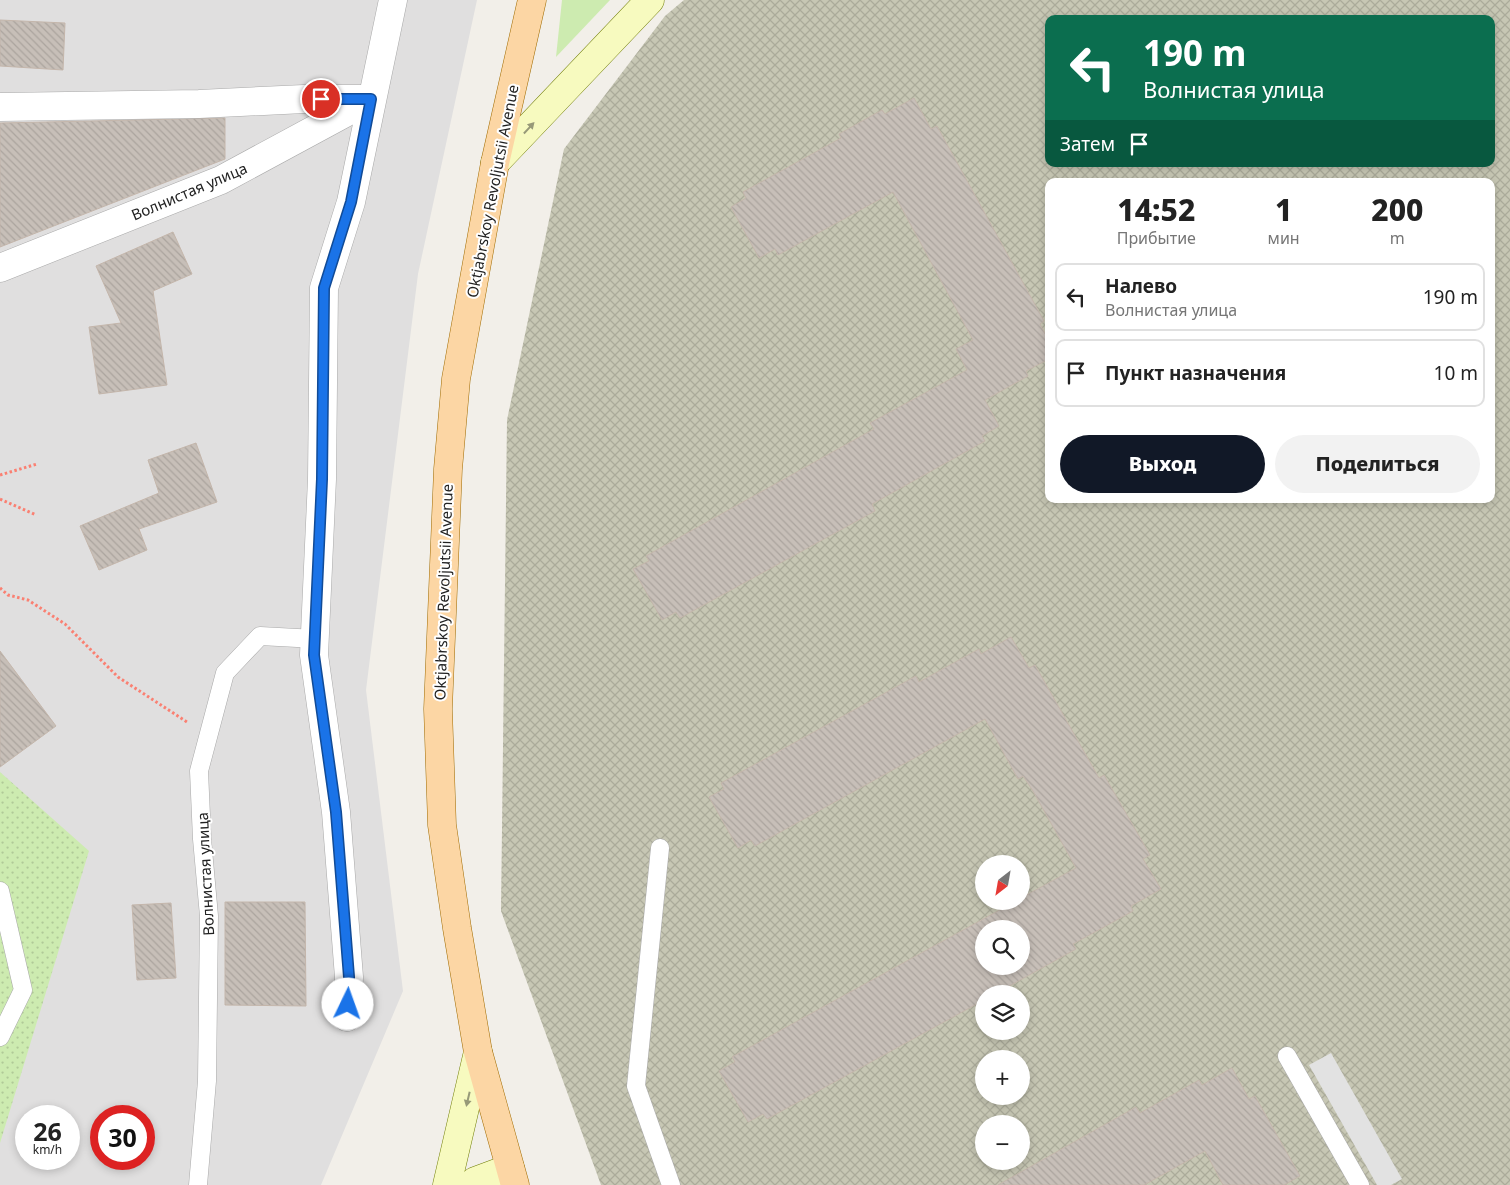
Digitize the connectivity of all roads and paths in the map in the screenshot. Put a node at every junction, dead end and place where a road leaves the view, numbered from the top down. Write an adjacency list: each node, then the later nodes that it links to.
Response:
1 (393, 0): 4 (street)
2 (532, 0): 6 (main road, Oktjabrskoy Revoljutsii Avenue)
3 (650, 0): 6 (main road, one-way to 3)
4 (371, 99): 5 (street); 7 (street, Волнистая улица); 13 (street)
5 (0, 107)
6 (495, 163): 19 (main road, Oktjabrskoy Revoljutsii Avenue)
7 (0, 268)
8 (37, 464): 9 (path)
9 (0, 475)
10 (0, 499): 11 (path)
11 (36, 515)
12 (0, 588): 14 (path)
13 (316, 639): 14 (lane, Волнистая улица); 17 (street)
14 (208, 736): 22 (lane, Волнистая улица)
15 (660, 848): 25 (lane)
16 (0, 892): 18 (lane)
17 (347, 1017)
18 (0, 1037)
19 (478, 1052): 21 (main road, Oktjabrskoy Revoljutsii Avenue); 23 (main road, one-way to 23)
20 (1286, 1056): 26 (lane)
21 (512, 1177): 24 (main road)
22 (198, 1185)
23 (447, 1185)
24 (471, 1185)
25 (671, 1185)
26 (1360, 1185)

